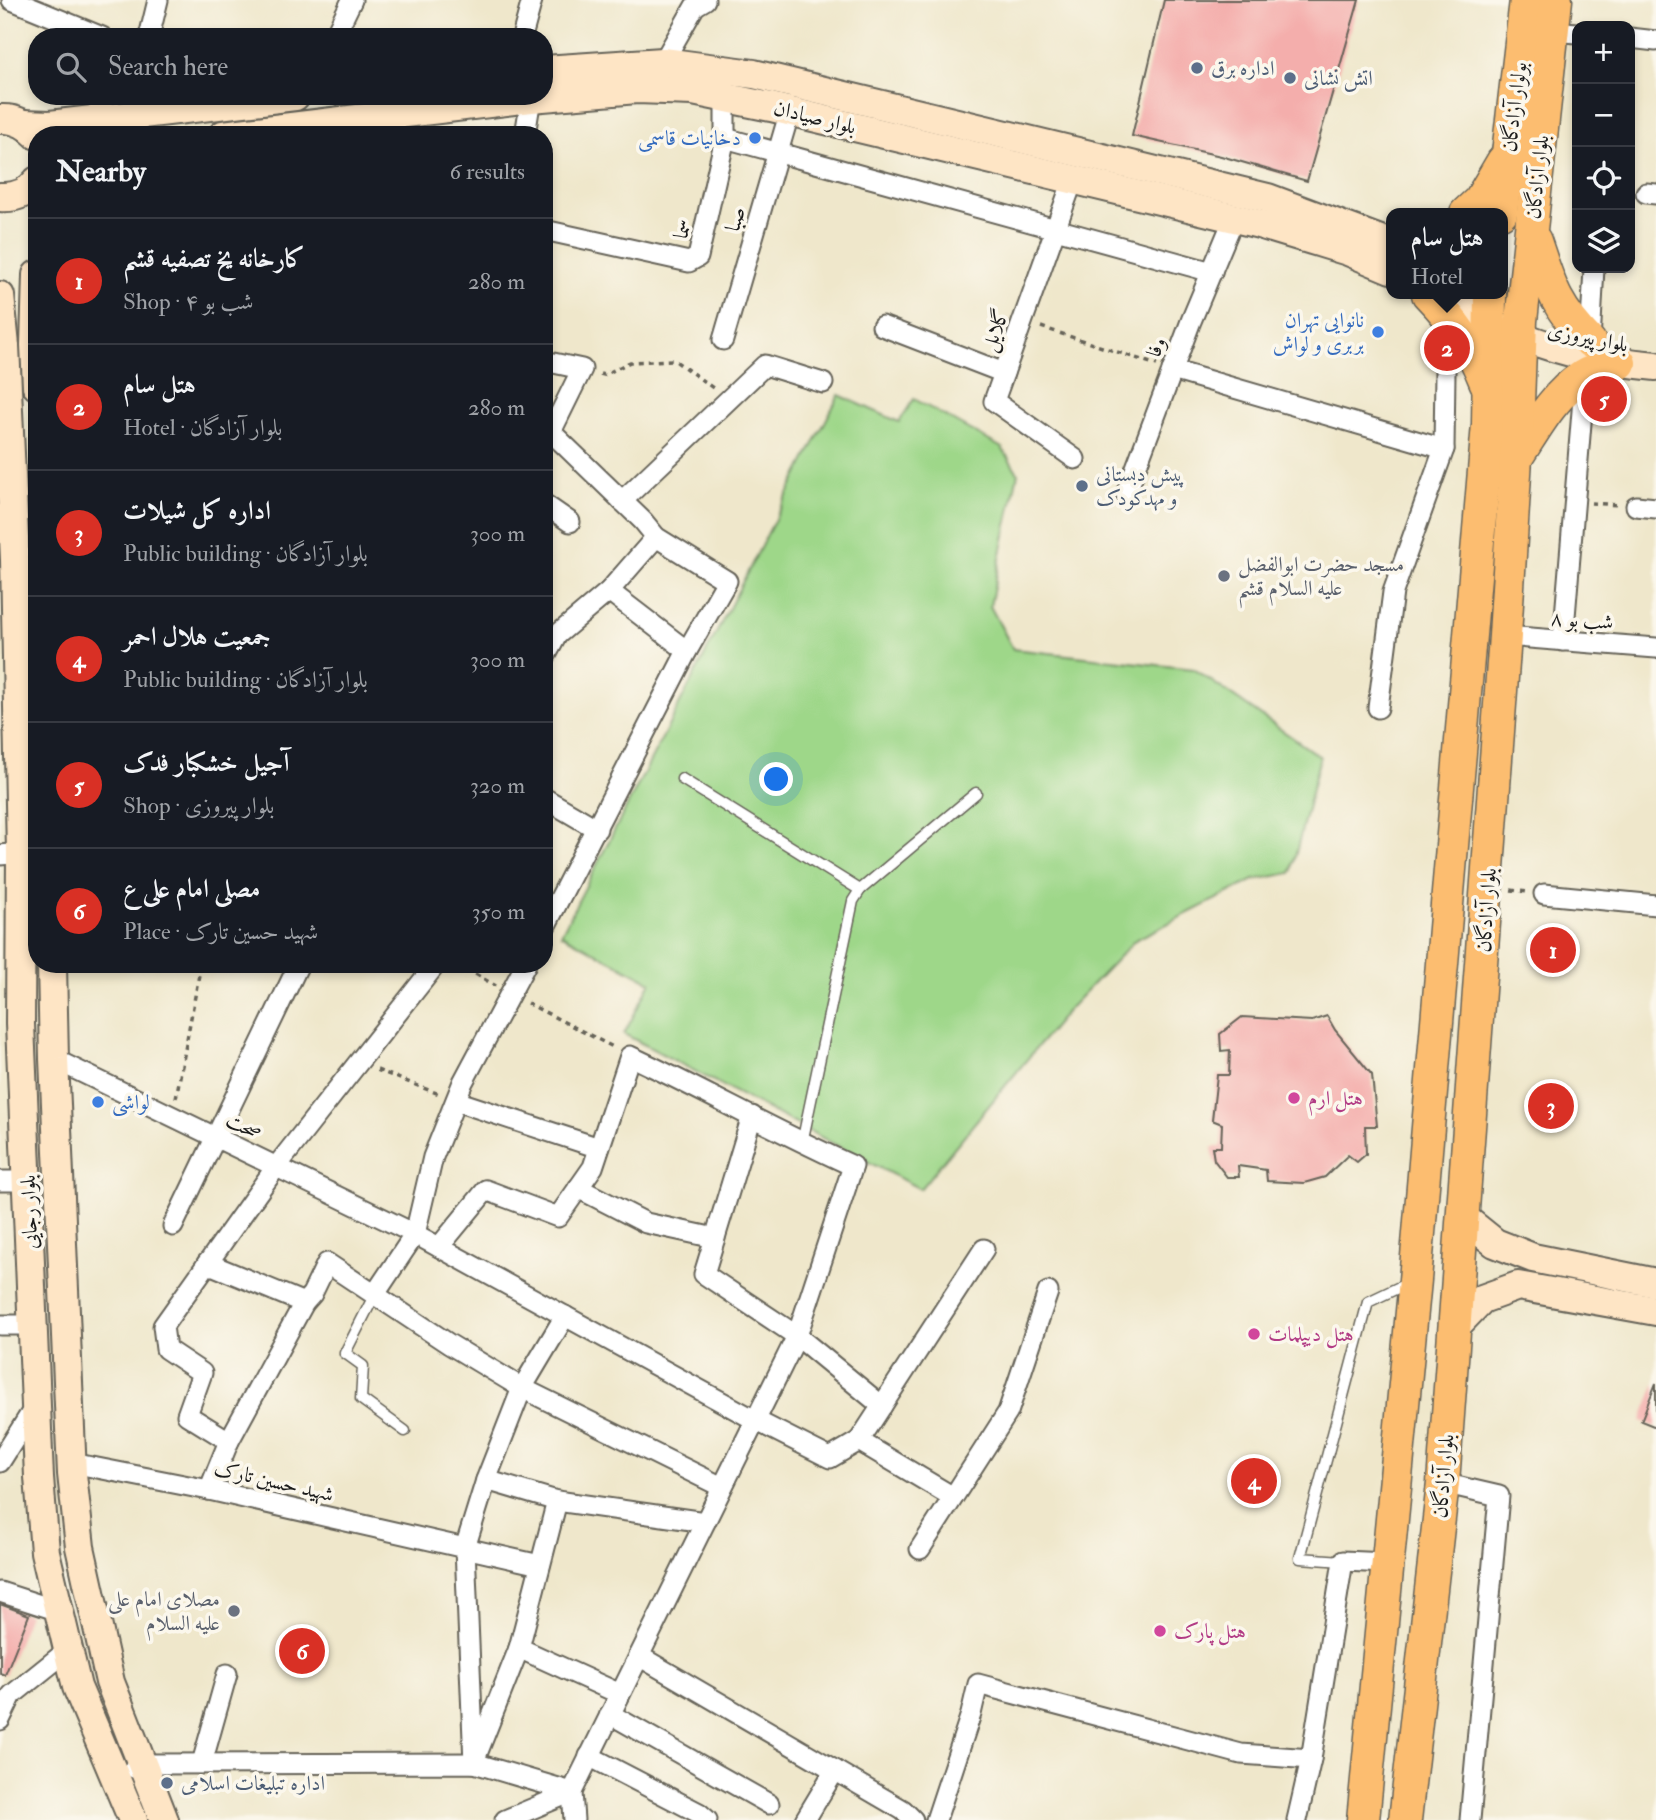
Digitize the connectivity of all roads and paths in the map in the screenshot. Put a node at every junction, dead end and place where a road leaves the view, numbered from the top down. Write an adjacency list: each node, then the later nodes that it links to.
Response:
1 (12, 0): 8 (street)
2 (158, 0): 9 (street)
3 (532, 0): 11 (street)
4 (705, 0): 14 (street)
5 (1526, 0): 26 (main road, بولوار آزادگان)
6 (345, 2): 10 (street)
7 (1562, 21): 35 (main road, بلوار آزادگان)
8 (80, 28)
9 (151, 28)
10 (337, 28)
11 (524, 28)
12 (1635, 39): 13 (street)
13 (1656, 41)
14 (663, 62): 15 (main road, بلوار صیادان); 33 (main road, بلوار صیادان)
15 (553, 69)
16 (553, 96): 17 (main road, بلوار صیادان)
17 (725, 97): 21 (main road, بلوار صیادان); 25 (street, سما)
18 (201, 105): 22 (main road)
19 (473, 105): 23 (main road, بلوار صیادان)
20 (530, 105): 24 (street)
21 (789, 111): 27 (street, صبا); 28 (main road, بلوار صیادان)
22 (13, 123)
23 (298, 126)
24 (526, 126)
25 (725, 138): 27 (street); 36 (street, سما)
26 (1508, 151): 31 (main road); 32 (main road, بولوار آزادگان)
27 (779, 152): 34 (street); 48 (street, صبا)
28 (1073, 180): 33 (main road, بلوار صیادان); 34 (street, گلایل)
29 (28, 189): 30 (main road)
30 (0, 197)
31 (1471, 208)
32 (1502, 208)
33 (1254, 214): 37 (main road, بلوار صیادان); 38 (main road, بلوار صیادان); 39 (street, وفا)
34 (1055, 229): 39 (street); 46 (street, گلایل)
35 (1531, 230): 41 (main road, بلوار آزادگان); 49 (main road)
36 (553, 232)
37 (1386, 243)
38 (1386, 267)
39 (1212, 272): 55 (street, وفا)
40 (1594, 273): 49 (street)
41 (1508, 288)
42 (0, 296): 61 (main road, بلوار رجایی)
43 (1433, 299): 60 (main road)
44 (1457, 299): 45 (main road)
45 (1499, 311): 49 (main road, بلوار پیروزی); 52 (main road, بلوار پیروزی); 60 (main road, بلوار آزادگان); 66 (main road, بلوار آزادگان)
46 (1023, 321): 55 (path); 57 (street, گلایل)
47 (881, 326): 57 (street)
48 (723, 340)
49 (1590, 342): 50 (main road, بلوار پیروزی)
50 (1656, 349)
51 (553, 363): 54 (street)
52 (1620, 363): 53 (main road, بلوار پیروزی); 58 (main road)
53 (1656, 366)
54 (582, 369): 62 (path); 63 (street)
55 (1172, 370): 65 (street); 68 (street, وفا)
56 (1445, 372): 65 (street)
57 (1004, 373): 67 (street, گلایل)
58 (1585, 374): 66 (main road); 70 (street)
59 (823, 383): 62 (street)
60 (1489, 390): 84 (main road, بلوار آزادگان)
61 (4, 394): 89 (main road, بلوار رجایی)
62 (729, 400): 69 (street)
63 (553, 428)
64 (553, 434): 69 (street)
65 (1444, 449): 82 (street)
66 (1516, 458): 77 (main road, بلوار آزادگان)
67 (1075, 460)
68 (1126, 494)
69 (622, 501): 75 (street)
70 (1575, 501): 71 (path); 78 (street)
71 (1636, 506): 72 (street)
72 (1656, 508)
73 (553, 510): 74 (street)
74 (569, 522)
75 (656, 537): 76 (street); 81 (street)
76 (609, 591): 79 (street); 81 (street)
77 (1505, 636): 78 (street, شب بو ۸); 86 (main road, بلوار آزادگان)
78 (1563, 641): 80 (street, شب بو ۸)
79 (553, 642)
80 (1656, 648)
81 (687, 651): 88 (street)
82 (1378, 708)
83 (682, 779): 91 (lane)
84 (1456, 792): 86 (main road); 123 (main road, بلوار آزادگان)
85 (976, 793): 91 (lane)
86 (1494, 794): 90 (main road, بلوار آزادگان)
87 (553, 803): 88 (street)
88 (597, 829): 94 (street)
89 (10, 865): 113 (main road, بلوار رجایی)
90 (1488, 888): 92 (path); 116 (main road, بلوار آزادگان)
91 (860, 890): 109 (lane)
92 (1544, 894): 93 (street)
93 (1656, 905)
94 (553, 911)
95 (52, 973): 103 (main road, بلوار رجایی)
96 (199, 973): 107 (path)
97 (295, 973): 108 (street)
98 (429, 973): 104 (street)
99 (474, 973): 101 (path)
100 (521, 973): 101 (street)
101 (510, 994): 102 (path); 105 (street)
102 (630, 1056): 106 (street); 110 (street)
103 (54, 1059): 107 (street, صحت); 114 (main road, بلوار رجایی)
104 (359, 1063): 105 (path); 111 (street)
105 (456, 1101): 110 (street); 118 (street)
106 (752, 1116): 109 (street); 119 (street)
107 (173, 1117): 108 (street, صحت)
108 (215, 1138): 111 (street, صحت); 117 (street)
109 (802, 1143): 133 (street)
110 (599, 1148): 115 (street)
111 (276, 1167): 118 (street, صحت); 122 (street)
112 (0, 1181): 113 (street)
113 (28, 1181): 114 (main road); 131 (main road, بلوار رجایی)
114 (59, 1181): 142 (main road, بلوار رجایی)
115 (578, 1188): 119 (street); 120 (street)
116 (1464, 1218): 124 (main road); 132 (main road, بلوار آزادگان)
117 (173, 1226)
118 (415, 1234): 120 (street, صحت); 126 (street)
119 (715, 1238): 133 (street)
120 (439, 1247): 129 (street, صحت)
121 (984, 1248): 136 (street)
122 (207, 1263): 127 (street); 139 (street)
123 (1415, 1280): 152 (lane); 153 (main road, بلوار آزادگان)
124 (1656, 1283)
125 (1048, 1292): 147 (street)
126 (374, 1294): 127 (street); 134 (street); 138 (lane)
127 (304, 1303): 139 (street)
128 (1656, 1311): 132 (main road)
129 (565, 1316): 134 (street); 137 (street, صحت)
130 (0, 1325): 131 (street)
131 (33, 1325): 135 (main road, بلوار رجایی)
132 (1455, 1327): 144 (main road, بلوار آزادگان)
133 (797, 1336): 136 (street); 137 (street)
134 (522, 1388): 143 (street); 145 (street)
135 (36, 1404): 141 (street); 156 (main road, بلوار رجایی)
136 (882, 1406): 140 (street)
137 (755, 1420): 140 (street, صحت); 145 (street)
138 (405, 1431)
139 (229, 1441): 146 (street)
140 (859, 1441): 147 (street)
141 (0, 1462)
142 (72, 1463): 146 (street, شهید حسین تارک); 168 (main road, بلوار رجایی)
143 (486, 1480): 148 (street); 150 (street)
144 (1443, 1483): 158 (main road, بلوار آزادگان); 186 (street)
145 (722, 1487): 149 (street)
146 (209, 1490): 150 (street, شهید حسین تارک)
147 (953, 1497): 151 (street)
148 (557, 1501): 149 (street); 154 (street)
149 (705, 1522): 161 (street)
150 (465, 1548): 154 (street, شهید حسین تارک); 170 (street)
151 (920, 1549)
152 (1343, 1561): 153 (street); 167 (street)
153 (1387, 1563): 157 (main road, بلوار آزادگان)
154 (540, 1565): 159 (street)
155 (0, 1592): 156 (street)
156 (59, 1611): 160 (main road, بلوار رجایی)
157 (1382, 1611): 158 (main road); 184 (main road, بلوار آزادگان)
158 (1430, 1615): 185 (main road, بلوار آزادگان)
159 (519, 1648): 163 (street); 170 (street)
160 (68, 1650): 165 (street); 172 (main road, بلوار رجایی)
161 (639, 1656): 163 (street); 171 (street)
162 (227, 1674): 169 (street)
163 (620, 1694): 164 (street)
164 (610, 1714): 166 (street); 174 (street)
165 (0, 1720)
166 (589, 1756): 173 (street); 179 (street)
167 (1311, 1759): 182 (street); 183 (street)
168 (142, 1763): 169 (street); 172 (street); 176 (main road, بلوار رجایی)
169 (202, 1763): 170 (street)
170 (474, 1763): 173 (street)
171 (835, 1770): 180 (street); 181 (street)
172 (116, 1777): 175 (main road, بلوار رجایی)
173 (572, 1792): 177 (street); 178 (street)
174 (769, 1804)
175 (133, 1820)
176 (164, 1820)
177 (505, 1820)
178 (575, 1820)
179 (707, 1820)
180 (805, 1820)
181 (913, 1820)
182 (936, 1820)
183 (1297, 1820)
184 (1363, 1820)
185 (1405, 1820)
186 (1470, 1820)

